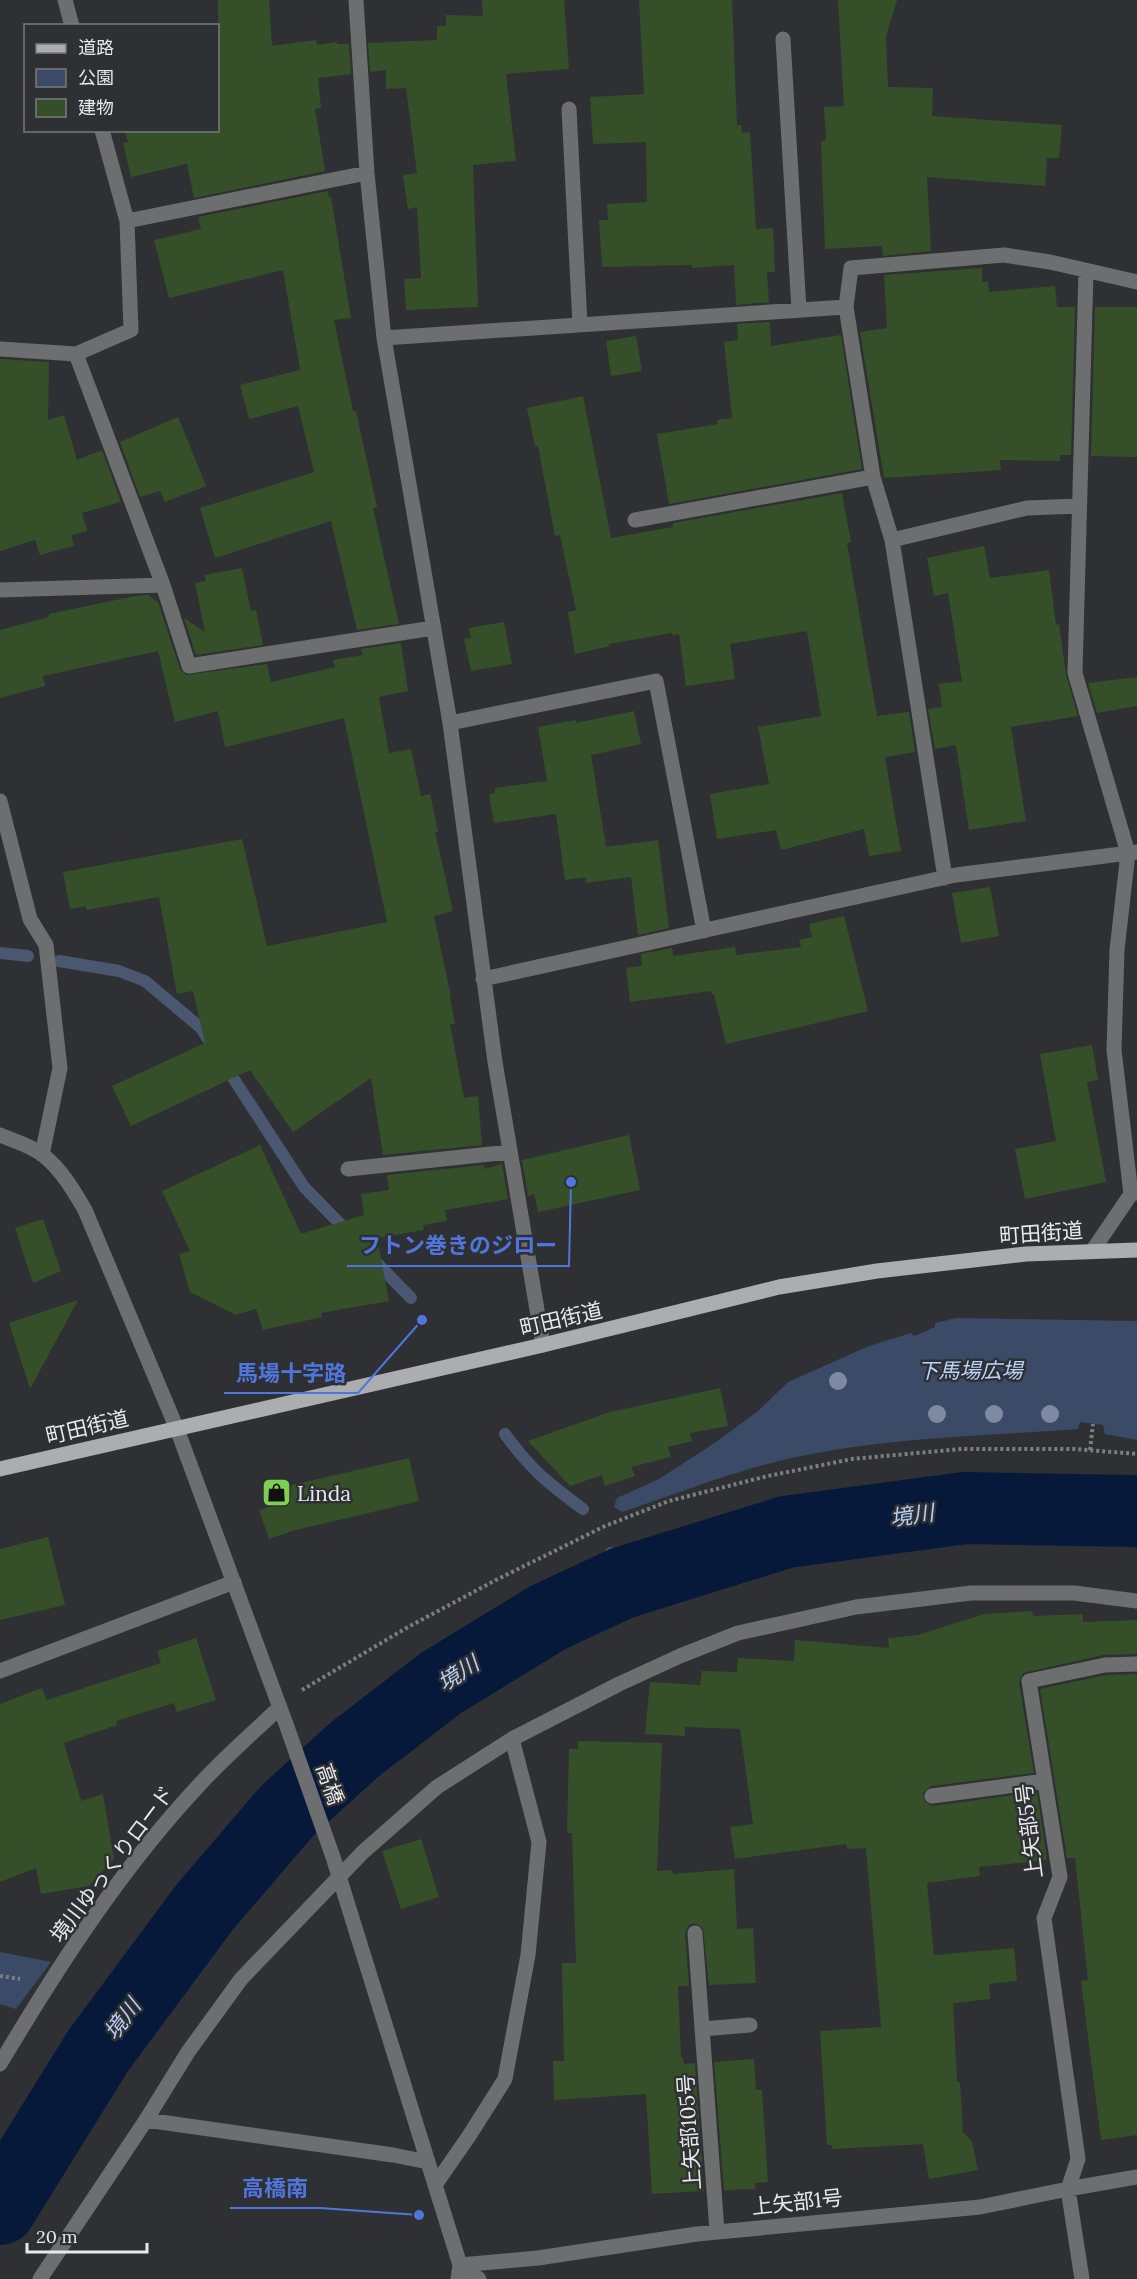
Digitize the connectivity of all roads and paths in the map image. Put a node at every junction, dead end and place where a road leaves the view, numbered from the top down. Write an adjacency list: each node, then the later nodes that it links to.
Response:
1 (65, 0): 3 (street)
2 (356, 0): 7 (street)
3 (71, 24)
4 (783, 39): 12 (street)
5 (569, 109): 13 (street)
6 (103, 132): 8 (street)
7 (367, 173): 8 (street); 14 (street)
8 (127, 221): 16 (street)
9 (1086, 271): 10 (street); 11 (street); 18 (street)
10 (1137, 282)
11 (846, 307): 12 (street); 17 (street)
12 (799, 310): 13 (street)
13 (580, 325): 14 (street)
14 (384, 338): 23 (street)
15 (0, 349): 16 (street)
16 (76, 354): 21 (street)
17 (873, 477): 19 (street); 20 (street)
18 (1079, 506): 20 (street); 26 (street)
19 (635, 520)
20 (892, 540): 27 (street)
21 (163, 585): 22 (street); 23 (street)
22 (0, 590)
23 (434, 628): 24 (street)
24 (450, 723): 28 (street); 29 (street)
25 (0, 801): 32 (street)
26 (1133, 852): 27 (street); 34 (street)
27 (945, 878): 28 (street)
28 (704, 930): 29 (street)
29 (483, 979): 31 (street)
30 (0, 1135): 32 (street)
31 (510, 1152): 33 (street); 37 (street)
32 (42, 1155): 39 (street, 高橋)
33 (348, 1169)
34 (1134, 1193): 35 (street)
35 (1093, 1250): 36 (main road, 町田街道); 37 (main road, 町田街道)
36 (1137, 1250)
37 (543, 1345): 39 (main road, 町田街道)
38 (1093, 1424): 40 (path)
39 (177, 1429): 42 (main road, 町田街道); 43 (street, 高橋)
40 (1090, 1450): 41 (path); 47 (path)
41 (1137, 1454)
42 (0, 1469)
43 (234, 1582): 46 (street); 47 (street, 高橋)
44 (1137, 1601): 48 (street)
45 (1137, 1664): 49 (street, 上矢部5号)
46 (0, 1671)
47 (280, 1707): 51 (street, 高橋); 55 (street, 境川ゆっくりロード)
48 (512, 1739): 51 (street); 59 (street)
49 (1045, 1781): 50 (street); 60 (street, 上矢部5号)
50 (932, 1796)
51 (340, 1877): 56 (street); 57 (street, 高橋)
52 (695, 1933): 54 (street, 上矢部105号)
53 (750, 2025): 54 (street)
54 (702, 2030): 61 (street, 上矢部105号)
55 (0, 2064)
56 (146, 2120): 57 (street); 63 (street)
57 (428, 2162): 59 (street, 高橋)
58 (1137, 2177): 60 (street, 上矢部1号)
59 (435, 2185): 62 (street, 高橋)
60 (1068, 2188): 61 (street, 上矢部1号); 65 (street)
61 (717, 2231): 62 (street, 上矢部1号)
62 (459, 2272): 64 (street)
63 (40, 2279)
64 (479, 2279)
65 (1082, 2279)

